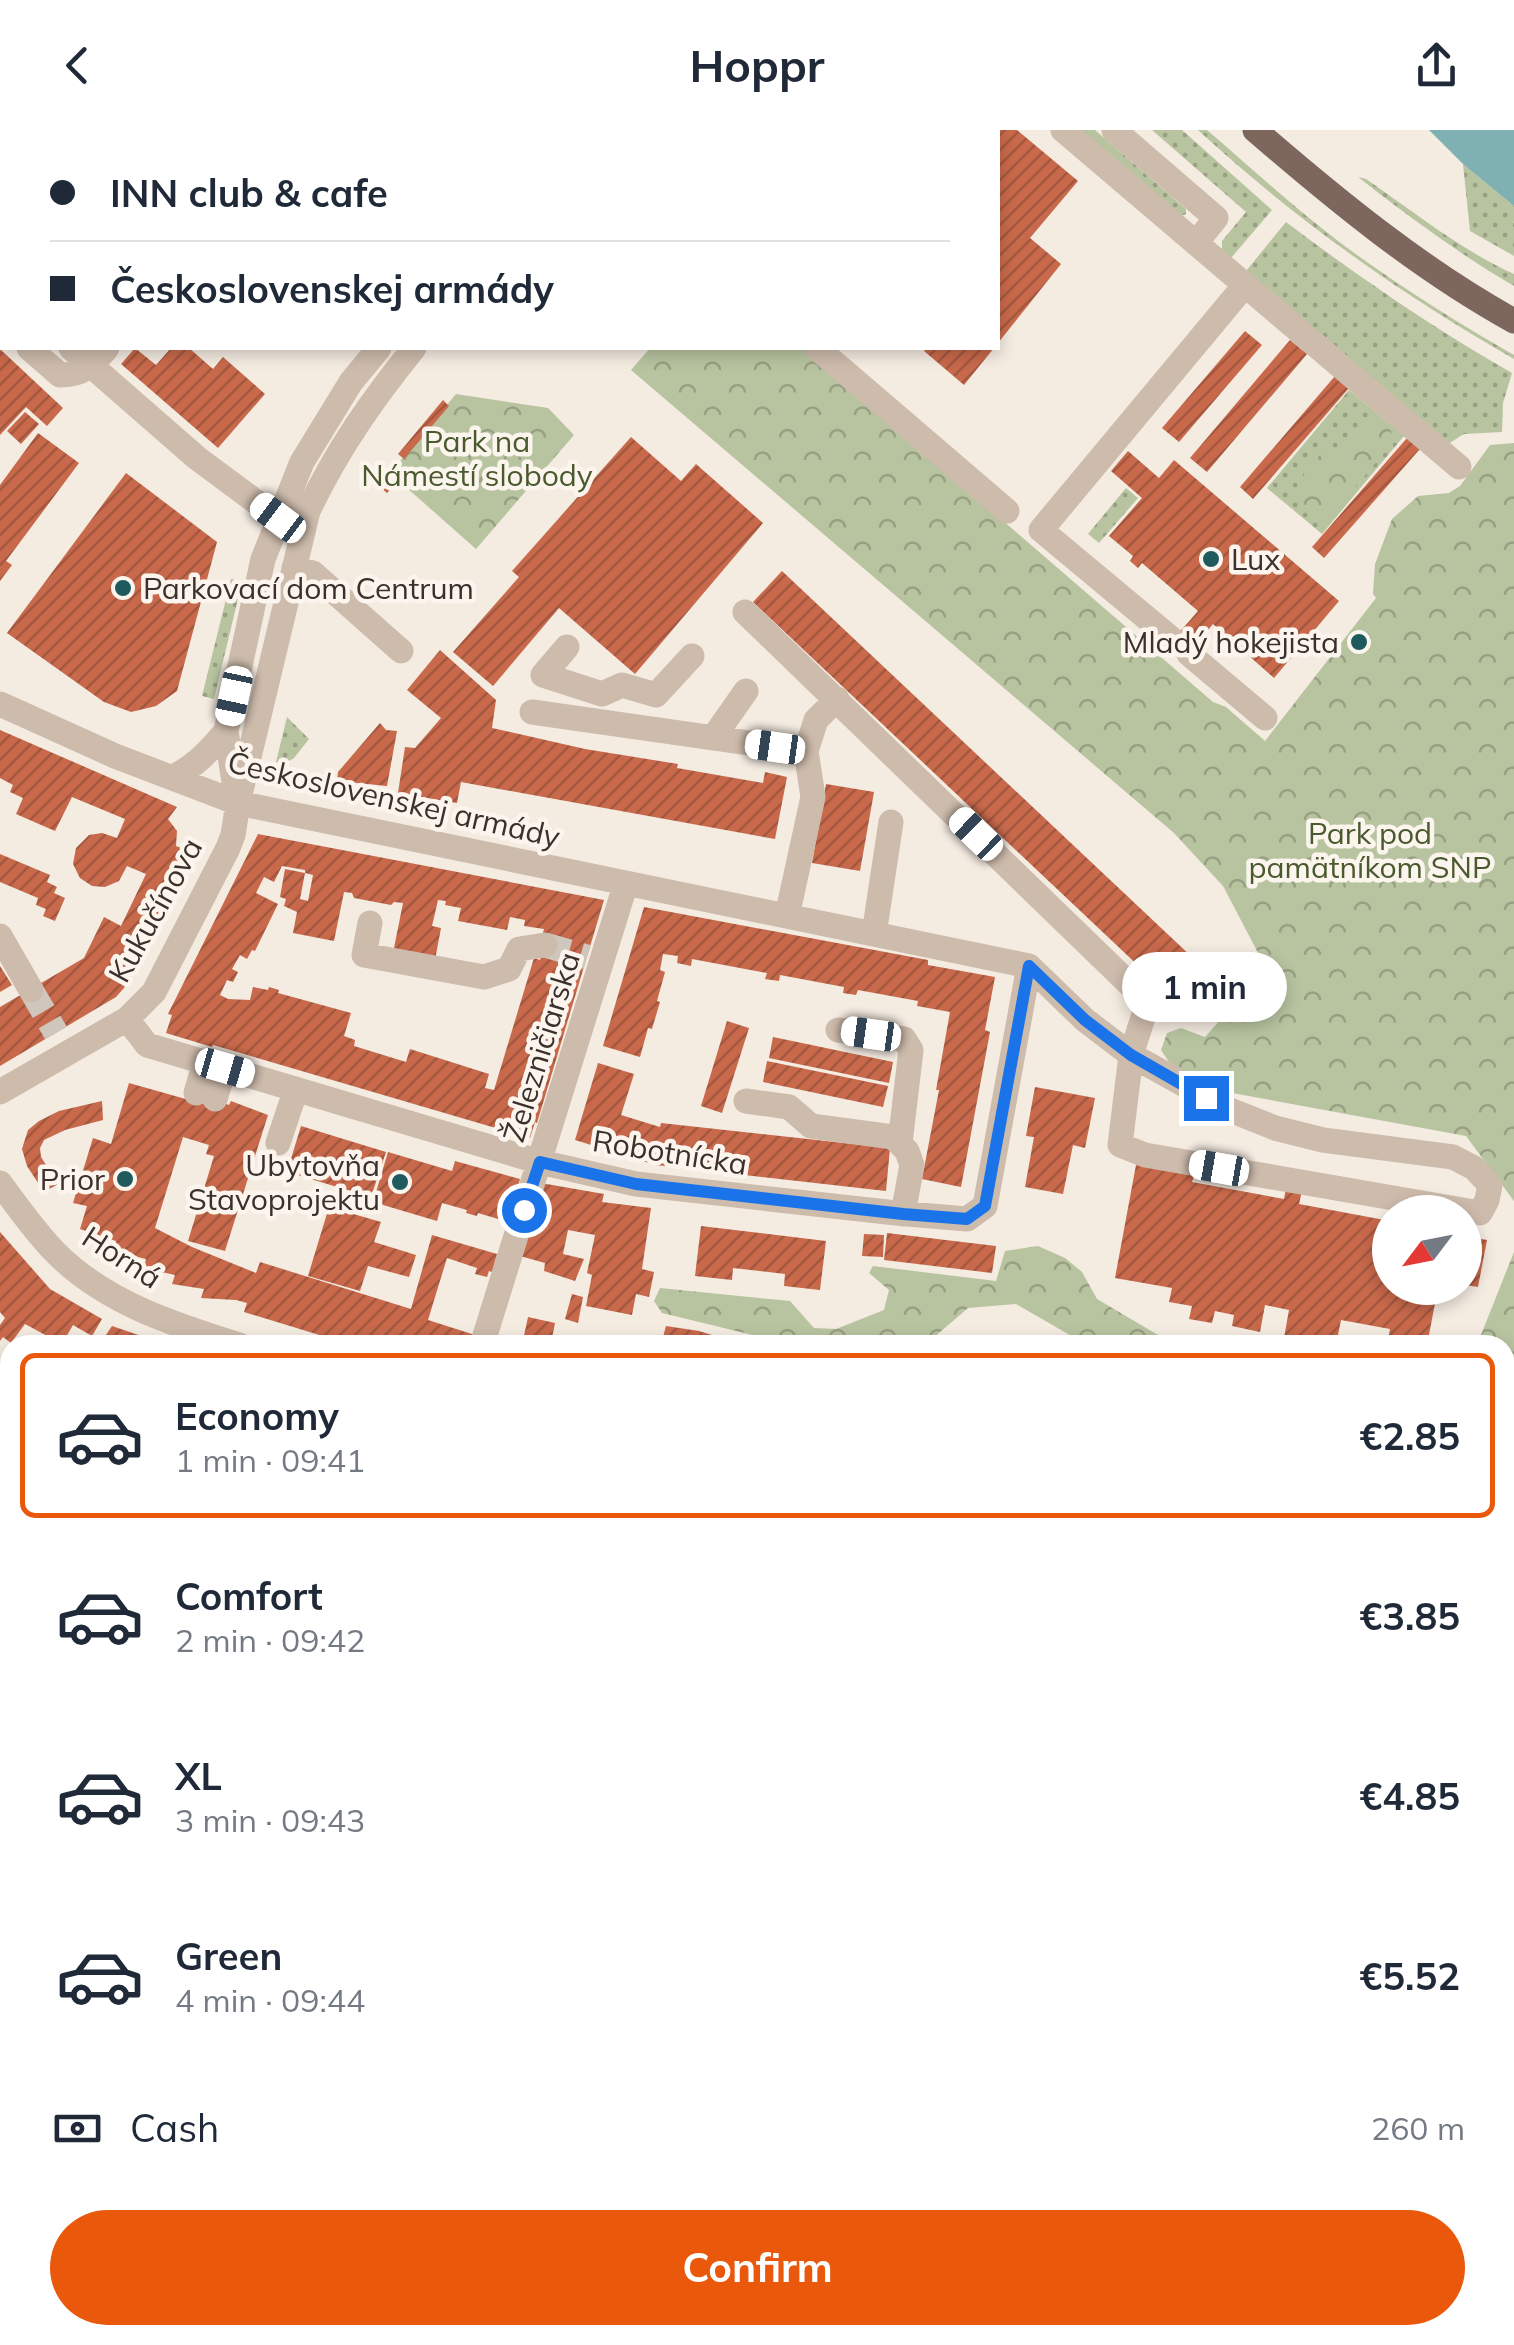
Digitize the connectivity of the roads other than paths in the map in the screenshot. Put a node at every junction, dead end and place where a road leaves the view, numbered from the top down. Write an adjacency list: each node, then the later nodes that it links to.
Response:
1 (1063, 130): 4 (street)
2 (1114, 130): 4 (street)
3 (1255, 130): 6 (main road)
4 (1196, 243): 5 (street)
5 (1245, 285): 12 (street); 26 (street)
6 (1514, 320)
7 (31, 350): 11 (street)
8 (377, 350): 14 (street)
9 (412, 350): 15 (street, Kukučínova)
10 (819, 350): 13 (street)
11 (99, 356): 14 (street)
12 (1459, 468)
13 (1007, 511)
14 (278, 518): 15 (street); 28 (street)
15 (301, 537): 16 (street, Kukučínova)
16 (294, 568): 19 (street); 32 (street, Kukučínova)
17 (746, 612): 23 (street)
18 (567, 647): 22 (street)
19 (401, 651)
20 (692, 656): 22 (street)
21 (746, 691): 29 (street)
22 (602, 694): 27 (street)
23 (838, 699): 30 (street); 44 (street)
24 (0, 704): 31 (street, Československej armády)
25 (532, 712): 27 (street)
26 (1265, 718)
27 (596, 721): 29 (street)
28 (226, 731): 31 (street); 32 (street)
29 (713, 738): 30 (street)
30 (806, 751): 35 (street)
31 (173, 777): 32 (street, Československej armády)
32 (238, 803): 34 (street, Československej armády); 42 (street, Kukučínova)
33 (891, 822): 37 (street)
34 (626, 883): 35 (street, Československej armády); 52 (street, Železničiarska)
35 (787, 916): 37 (street, Československej armády)
36 (370, 923): 39 (street)
37 (874, 934): 40 (street, Československej armády)
38 (0, 936): 41 (street)
39 (545, 945)
40 (1029, 966): 44 (street); 54 (street, Robotnícka)
41 (30, 990)
42 (126, 1019): 45 (street, Robotnícka); 47 (street, Kukučínova)
43 (838, 1030): 51 (street)
44 (1131, 1055): 44 (street)
45 (215, 1065): 46 (street, Robotnícka); 48 (street)
46 (296, 1089): 50 (street); 52 (street, Robotnícka)
47 (0, 1092)
48 (206, 1096)
49 (746, 1101): 51 (street)
50 (278, 1143)
51 (900, 1143): 54 (street)
52 (540, 1162): 54 (street, Robotnícka); 56 (street, Železničiarska)
53 (0, 1183): 55 (street, Horná)
54 (903, 1214)
55 (211, 1335)
56 (485, 1335)

